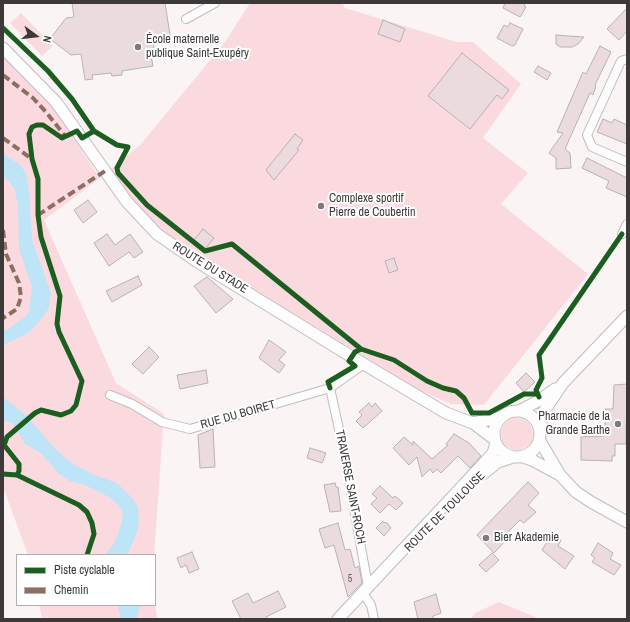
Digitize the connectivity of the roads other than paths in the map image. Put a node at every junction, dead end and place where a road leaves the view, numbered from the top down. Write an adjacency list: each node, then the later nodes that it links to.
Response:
1 (215, 3): 2 (street)
2 (186, 19)
3 (3, 48): 9 (main road, ROUTE DU STADE)
4 (627, 59): 5 (street)
5 (627, 162)
6 (627, 224): 7 (street)
7 (622, 234)
8 (627, 316): 10 (main road)
9 (364, 364): 11 (street, RUE DU BOIRET); 15 (main road, ROUTE DU STADE)
10 (563, 383): 13 (main road); 16 (main road)
11 (330, 388): 12 (street, RUE DU BOIRET); 23 (street, TRAVERSE SAINT-ROCH)
12 (110, 395)
13 (519, 411): 14 (main road); 16 (main road)
14 (502, 417): 15 (main road); 17 (main road)
15 (473, 423): 17 (main road, ROUTE DU STADE)
16 (540, 428): 18 (main road)
17 (495, 441): 19 (main road); 22 (main road, ROUTE DE TOULOUSE)
18 (540, 441): 19 (main road); 20 (main road)
19 (518, 457): 20 (main road); 22 (main road, ROUTE DE TOULOUSE)
20 (560, 475): 21 (main road)
21 (627, 522)
22 (380, 574): 23 (main road, ROUTE DE TOULOUSE)
23 (366, 589): 24 (main road, ROUTE DE TOULOUSE); 25 (street, TRAVERSE SAINT-ROCH)
24 (338, 619)
25 (374, 619)

